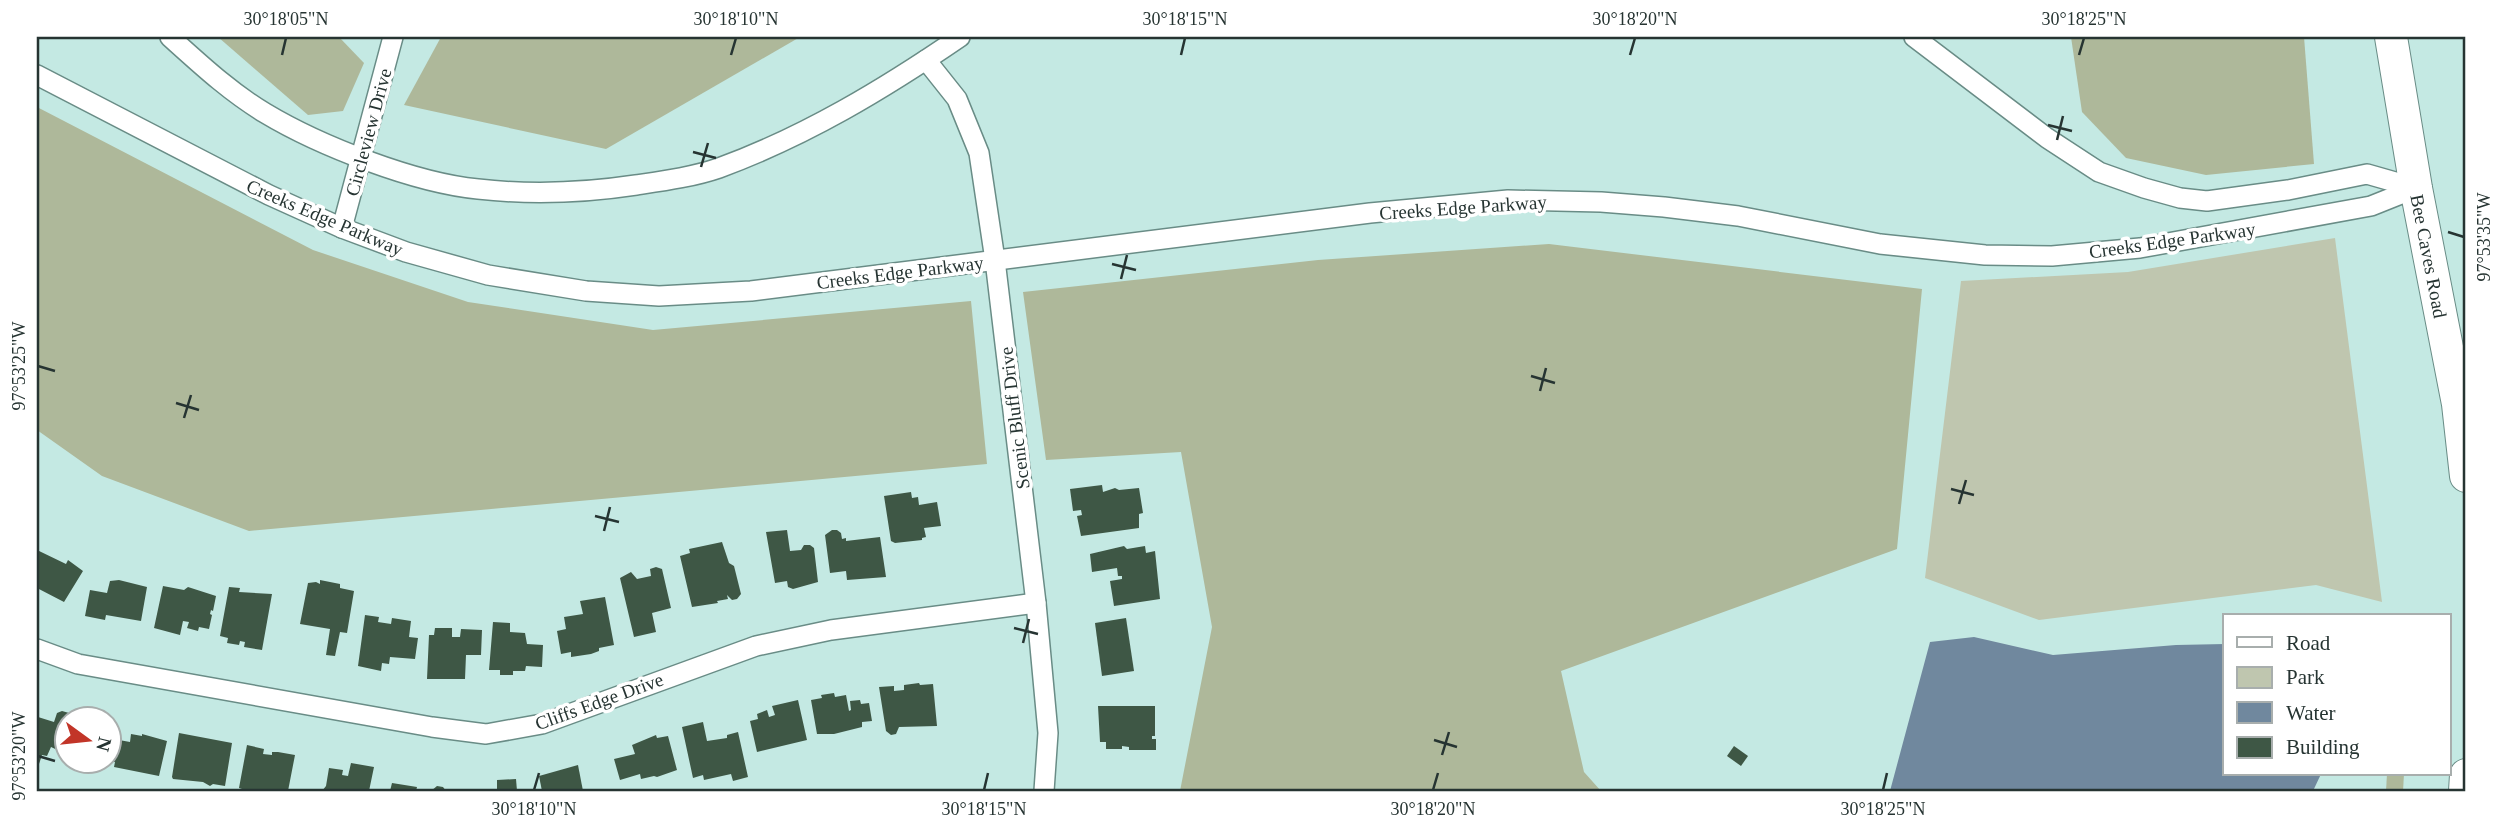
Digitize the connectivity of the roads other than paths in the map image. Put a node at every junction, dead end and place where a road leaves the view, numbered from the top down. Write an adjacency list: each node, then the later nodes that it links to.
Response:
1 (170, 37): 8 (street)
2 (393, 37): 8 (street, Circleview Drive)
3 (960, 37): 6 (street)
4 (1914, 37): 9 (street, Creeks Edge Parkway)
5 (2391, 37): 9 (main road, Bee Caves Road)
6 (926, 60): 8 (street); 11 (street, Scenic Bluff Drive)
7 (37, 75): 10 (street, Creeks Edge Parkway)
8 (361, 158): 10 (street, Circleview Drive)
9 (2416, 188): 11 (street, Creeks Edge Parkway); 12 (main road, Bee Caves Road)
10 (342, 228): 11 (street, Creeks Edge Parkway)
11 (995, 260): 13 (street, Scenic Bluff Drive)
12 (2466, 476)
13 (1036, 603): 14 (street, Cliffs Edge Drive); 16 (street, Scenic Bluff Drive)
14 (37, 649)
15 (2466, 775): 17 (main road)
16 (1044, 791)
17 (2465, 791)

